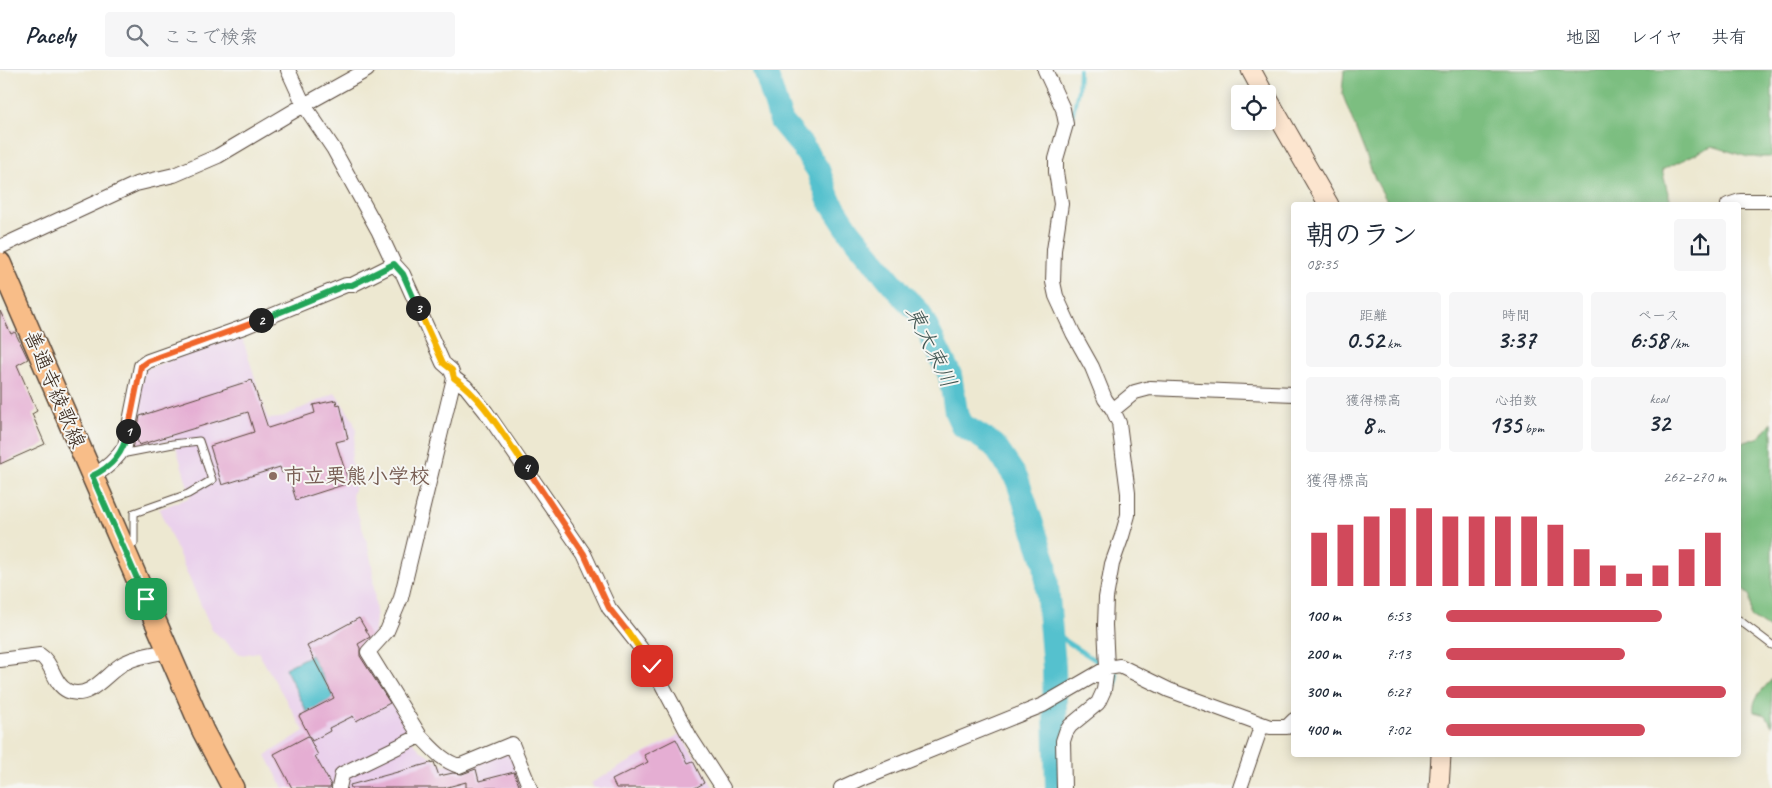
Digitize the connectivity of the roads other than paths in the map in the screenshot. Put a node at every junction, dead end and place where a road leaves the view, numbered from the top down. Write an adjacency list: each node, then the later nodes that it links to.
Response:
1 (288, 70): 6 (street)
2 (367, 70): 6 (street)
3 (1045, 70): 16 (street)
4 (1250, 70): 5 (street)
5 (1259, 85)
6 (304, 105): 11 (street); 13 (street)
7 (1276, 113): 9 (street)
8 (1772, 201): 10 (street)
9 (1327, 202)
10 (1737, 202)
11 (0, 247)
12 (0, 263): 18 (main road, 善通寺綾歌線)
13 (394, 264): 14 (street); 17 (street)
14 (454, 378): 27 (street); 32 (street)
15 (1291, 394): 16 (street)
16 (1115, 409): 24 (street)
17 (120, 454): 18 (street); 19 (lane)
18 (92, 476): 19 (main road, 善通寺綾歌線)
19 (124, 548): 22 (main road, 善通寺綾歌線)
20 (1741, 622): 21 (lane)
21 (1772, 645)
22 (169, 651): 23 (street); 29 (main road, 善通寺綾歌線)
23 (0, 660)
24 (1108, 668): 26 (street); 33 (street); 34 (street)
25 (1291, 723): 26 (street)
26 (1262, 724): 35 (street)
27 (420, 736): 30 (street); 31 (street)
28 (1441, 757): 36 (street)
29 (234, 788)
30 (339, 788)
31 (530, 788)
32 (723, 788)
33 (841, 788)
34 (1064, 788)
35 (1240, 788)
36 (1439, 788)

